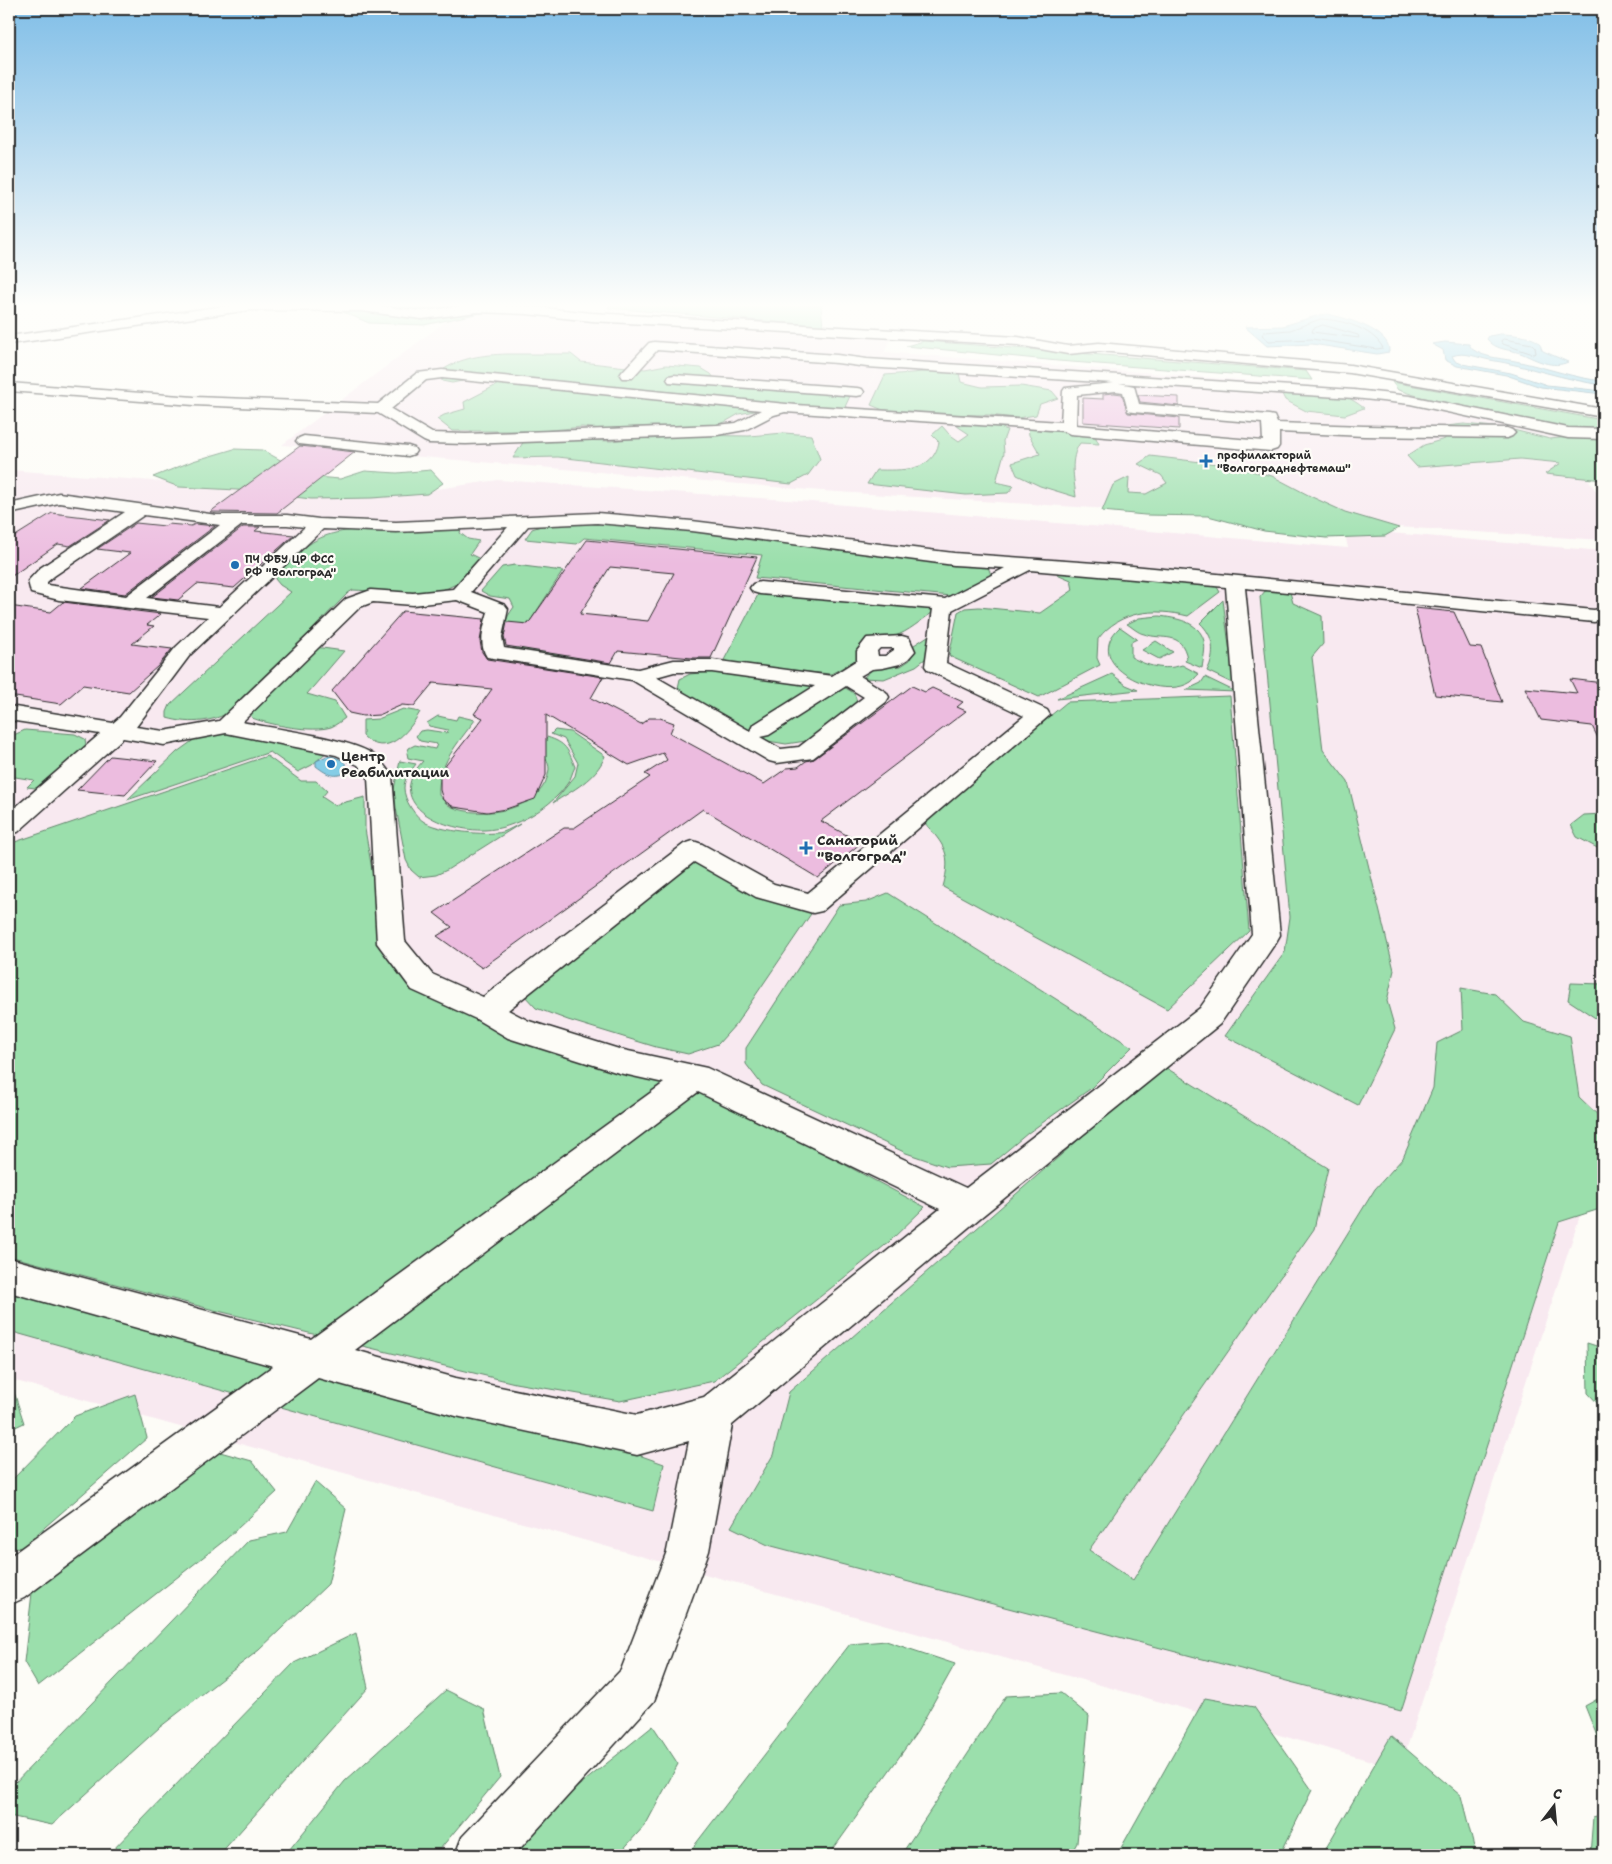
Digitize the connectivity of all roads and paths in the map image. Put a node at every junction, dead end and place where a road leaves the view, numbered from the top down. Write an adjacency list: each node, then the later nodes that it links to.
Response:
1 (62, 391): 13 (street)
2 (403, 391): 13 (street)
3 (610, 391): 11 (street)
4 (705, 391): 11 (street)
5 (841, 391): 10 (street)
6 (1070, 391): 16 (street)
7 (1129, 391): 17 (street)
8 (1307, 391): 19 (street)
9 (1473, 391): 14 (street)
10 (856, 392): 15 (street)
11 (698, 400): 12 (street)
12 (785, 408): 15 (street); 22 (street)
13 (381, 409): 22 (street)
14 (1603, 413)
15 (851, 414): 16 (street)
16 (1068, 427): 17 (street)
17 (1272, 427): 18 (street)
18 (1376, 432): 19 (street); 21 (street)
19 (1568, 433): 20 (street)
20 (1603, 434)
21 (1351, 436): 24 (street); 25 (street)
22 (429, 438): 26 (street)
23 (304, 441): 26 (street)
24 (1313, 443)
25 (1365, 447)
26 (408, 451): 27 (street)
27 (394, 463)
28 (9, 509): 29 (street)
29 (142, 509): 30 (street); 37 (street)
30 (238, 520): 32 (street); 37 (street)
31 (522, 522): 32 (street); 33 (street); 36 (street)
32 (319, 524): 39 (street)
33 (1028, 564): 34 (street); 38 (street)
34 (1235, 582): 40 (street); 50 (street)
35 (760, 588): 38 (street)
36 (459, 594): 41 (street); 44 (street)
37 (130, 602): 39 (street)
38 (942, 611): 42 (street); 48 (street)
39 (224, 613): 46 (street)
40 (1600, 620)
41 (638, 675): 42 (street); 42 (street)
42 (841, 680): 45 (street)
43 (13, 718): 46 (street)
44 (226, 726): 46 (street); 48 (street)
45 (761, 730)
46 (117, 732): 47 (street)
47 (9, 826)
48 (486, 1011): 49 (street)
49 (696, 1077): 50 (street); 52 (street)
50 (969, 1206): 53 (street)
51 (9, 1275): 52 (street)
52 (314, 1358): 53 (street); 54 (street)
53 (714, 1414): 55 (street)
54 (9, 1583)
55 (480, 1855)

